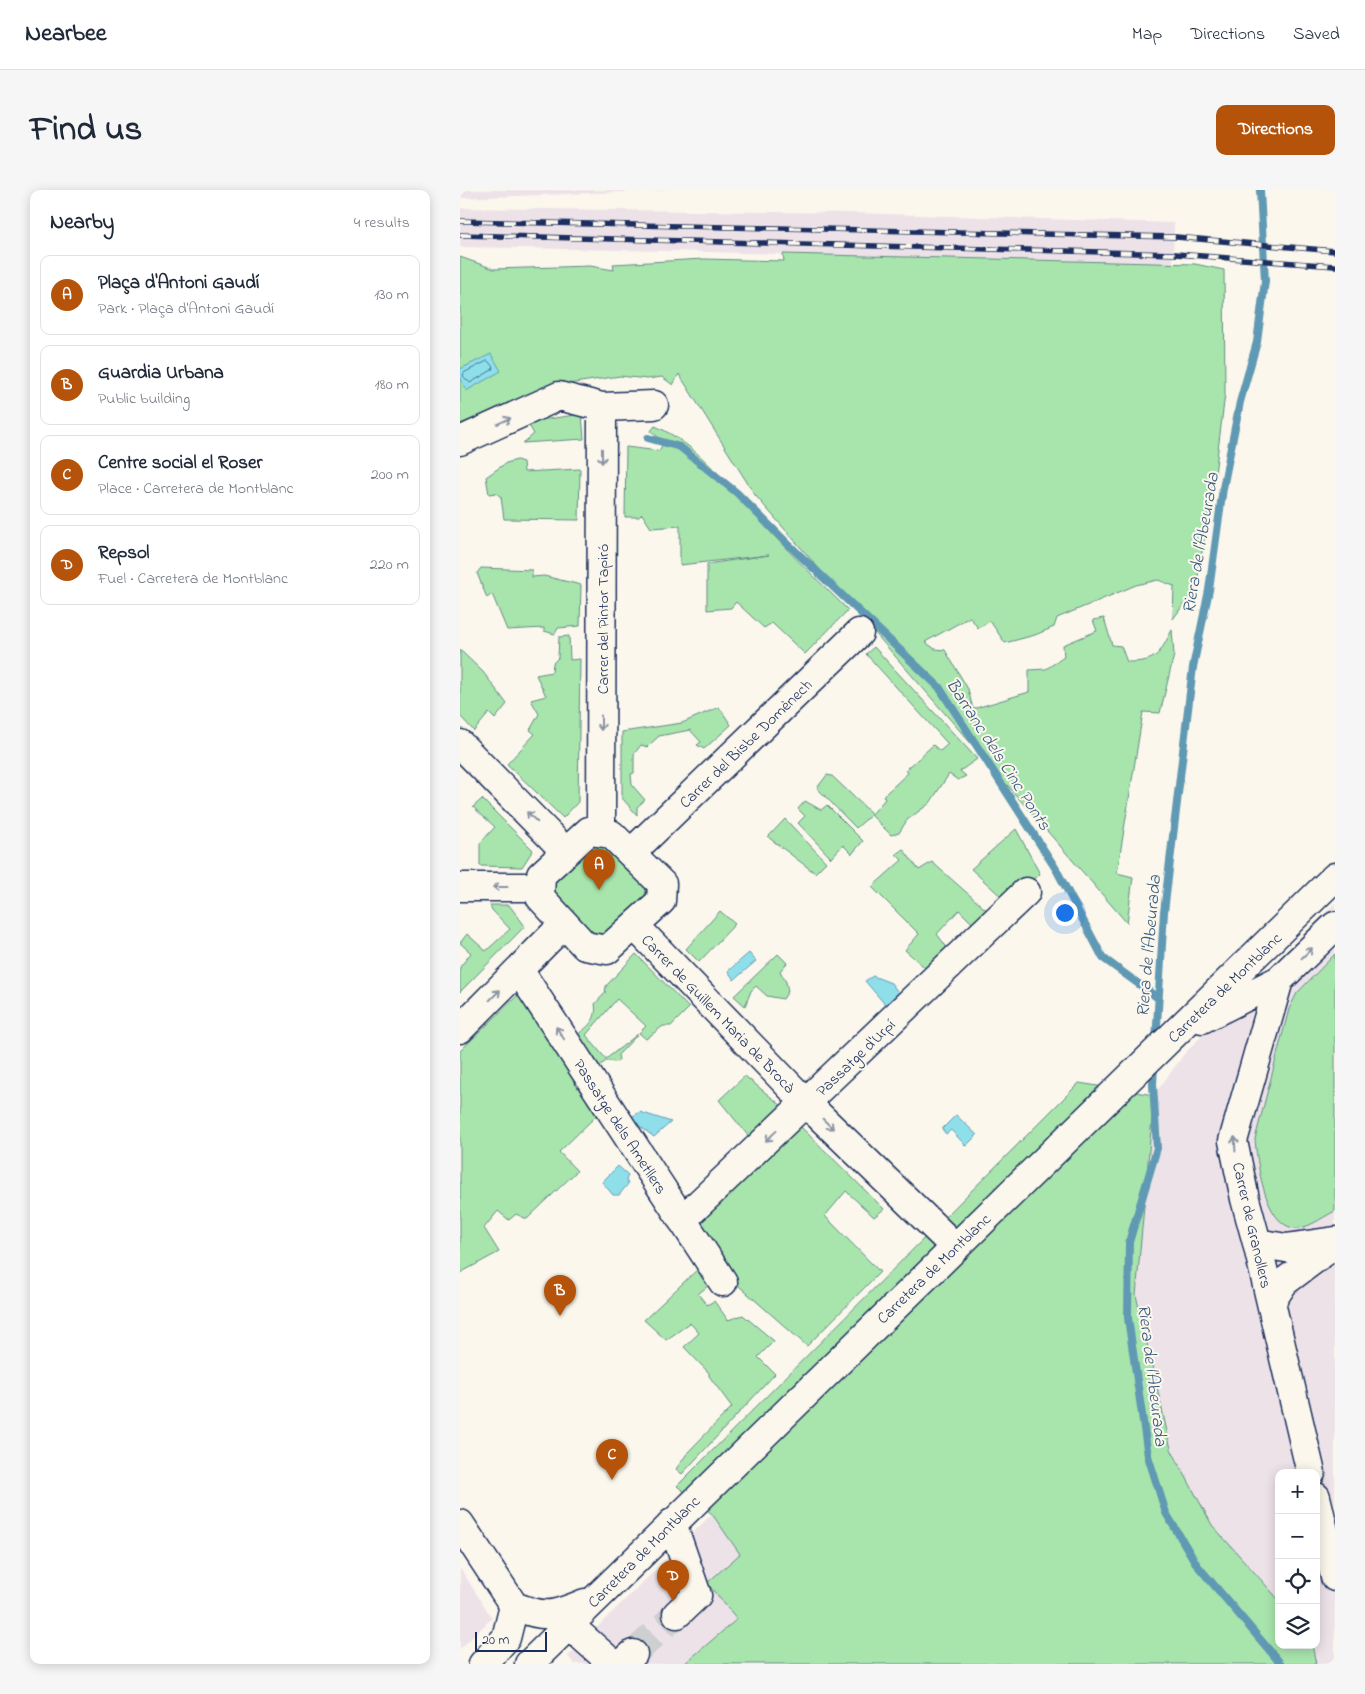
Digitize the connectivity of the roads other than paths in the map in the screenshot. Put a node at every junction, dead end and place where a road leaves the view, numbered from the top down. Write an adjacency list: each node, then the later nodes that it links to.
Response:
1 (654, 405): 2 (street)
2 (602, 407): 3 (street, one-way to 2); 6 (street, Carrer del Pintor Tapiró, one-way to 6)
3 (460, 441)
4 (859, 633): 8 (street, Carrer del Bisbe Domènech)
5 (460, 744): 7 (street, one-way to 5)
6 (601, 831): 7 (street); 8 (street)
7 (566, 852): 11 (street)
8 (631, 853): 14 (street)
9 (1335, 878): 19 (street, Carretera de Montblanc)
10 (460, 887): 11 (street, one-way to 10)
11 (540, 887): 13 (street)
12 (1026, 892): 20 (street, Passatge d'Urpí)
13 (564, 924): 14 (street); 16 (street)
14 (635, 926): 20 (street, Carrer de Guillem Maria de Brocà)
15 (1335, 926): 17 (street, one-way to 15)
16 (519, 970): 18 (street, one-way to 16); 21 (street, Passatge dels Ametllers, one-way to 16)
17 (1279, 980): 19 (street); 22 (street, Carrer de Granollers, one-way to 17)
18 (460, 1029)
19 (1178, 1031): 24 (street, Carretera de Montblanc)
20 (806, 1103): 21 (street, Passatge d'Urpí, one-way to 21); 24 (street, Carrer de Guillem Maria de Brocà, one-way to 24)
21 (682, 1220): 26 (street, Passatge dels Ametllers)
22 (1257, 1243): 23 (street); 25 (street, Carrer de Granollers)
23 (1335, 1243): 25 (street); 27 (street)
24 (954, 1246): 30 (street, Carretera de Montblanc)
25 (1265, 1276): 27 (street, Carrer de Granollers)
26 (723, 1282)
27 (1271, 1302): 28 (street, Carrer de Granollers)
28 (1310, 1469)
29 (1320, 1514): 32 (street)
30 (672, 1523): 33 (street, Carretera de Montblanc); 35 (street)
31 (460, 1524): 34 (street)
32 (1335, 1577)
33 (594, 1600): 34 (street); 36 (street, Carretera de Montblanc)
34 (514, 1606): 39 (street)
35 (677, 1614)
36 (569, 1624): 37 (street); 38 (street, Carretera de Montblanc)
37 (622, 1661)
38 (529, 1663)
39 (483, 1664)

